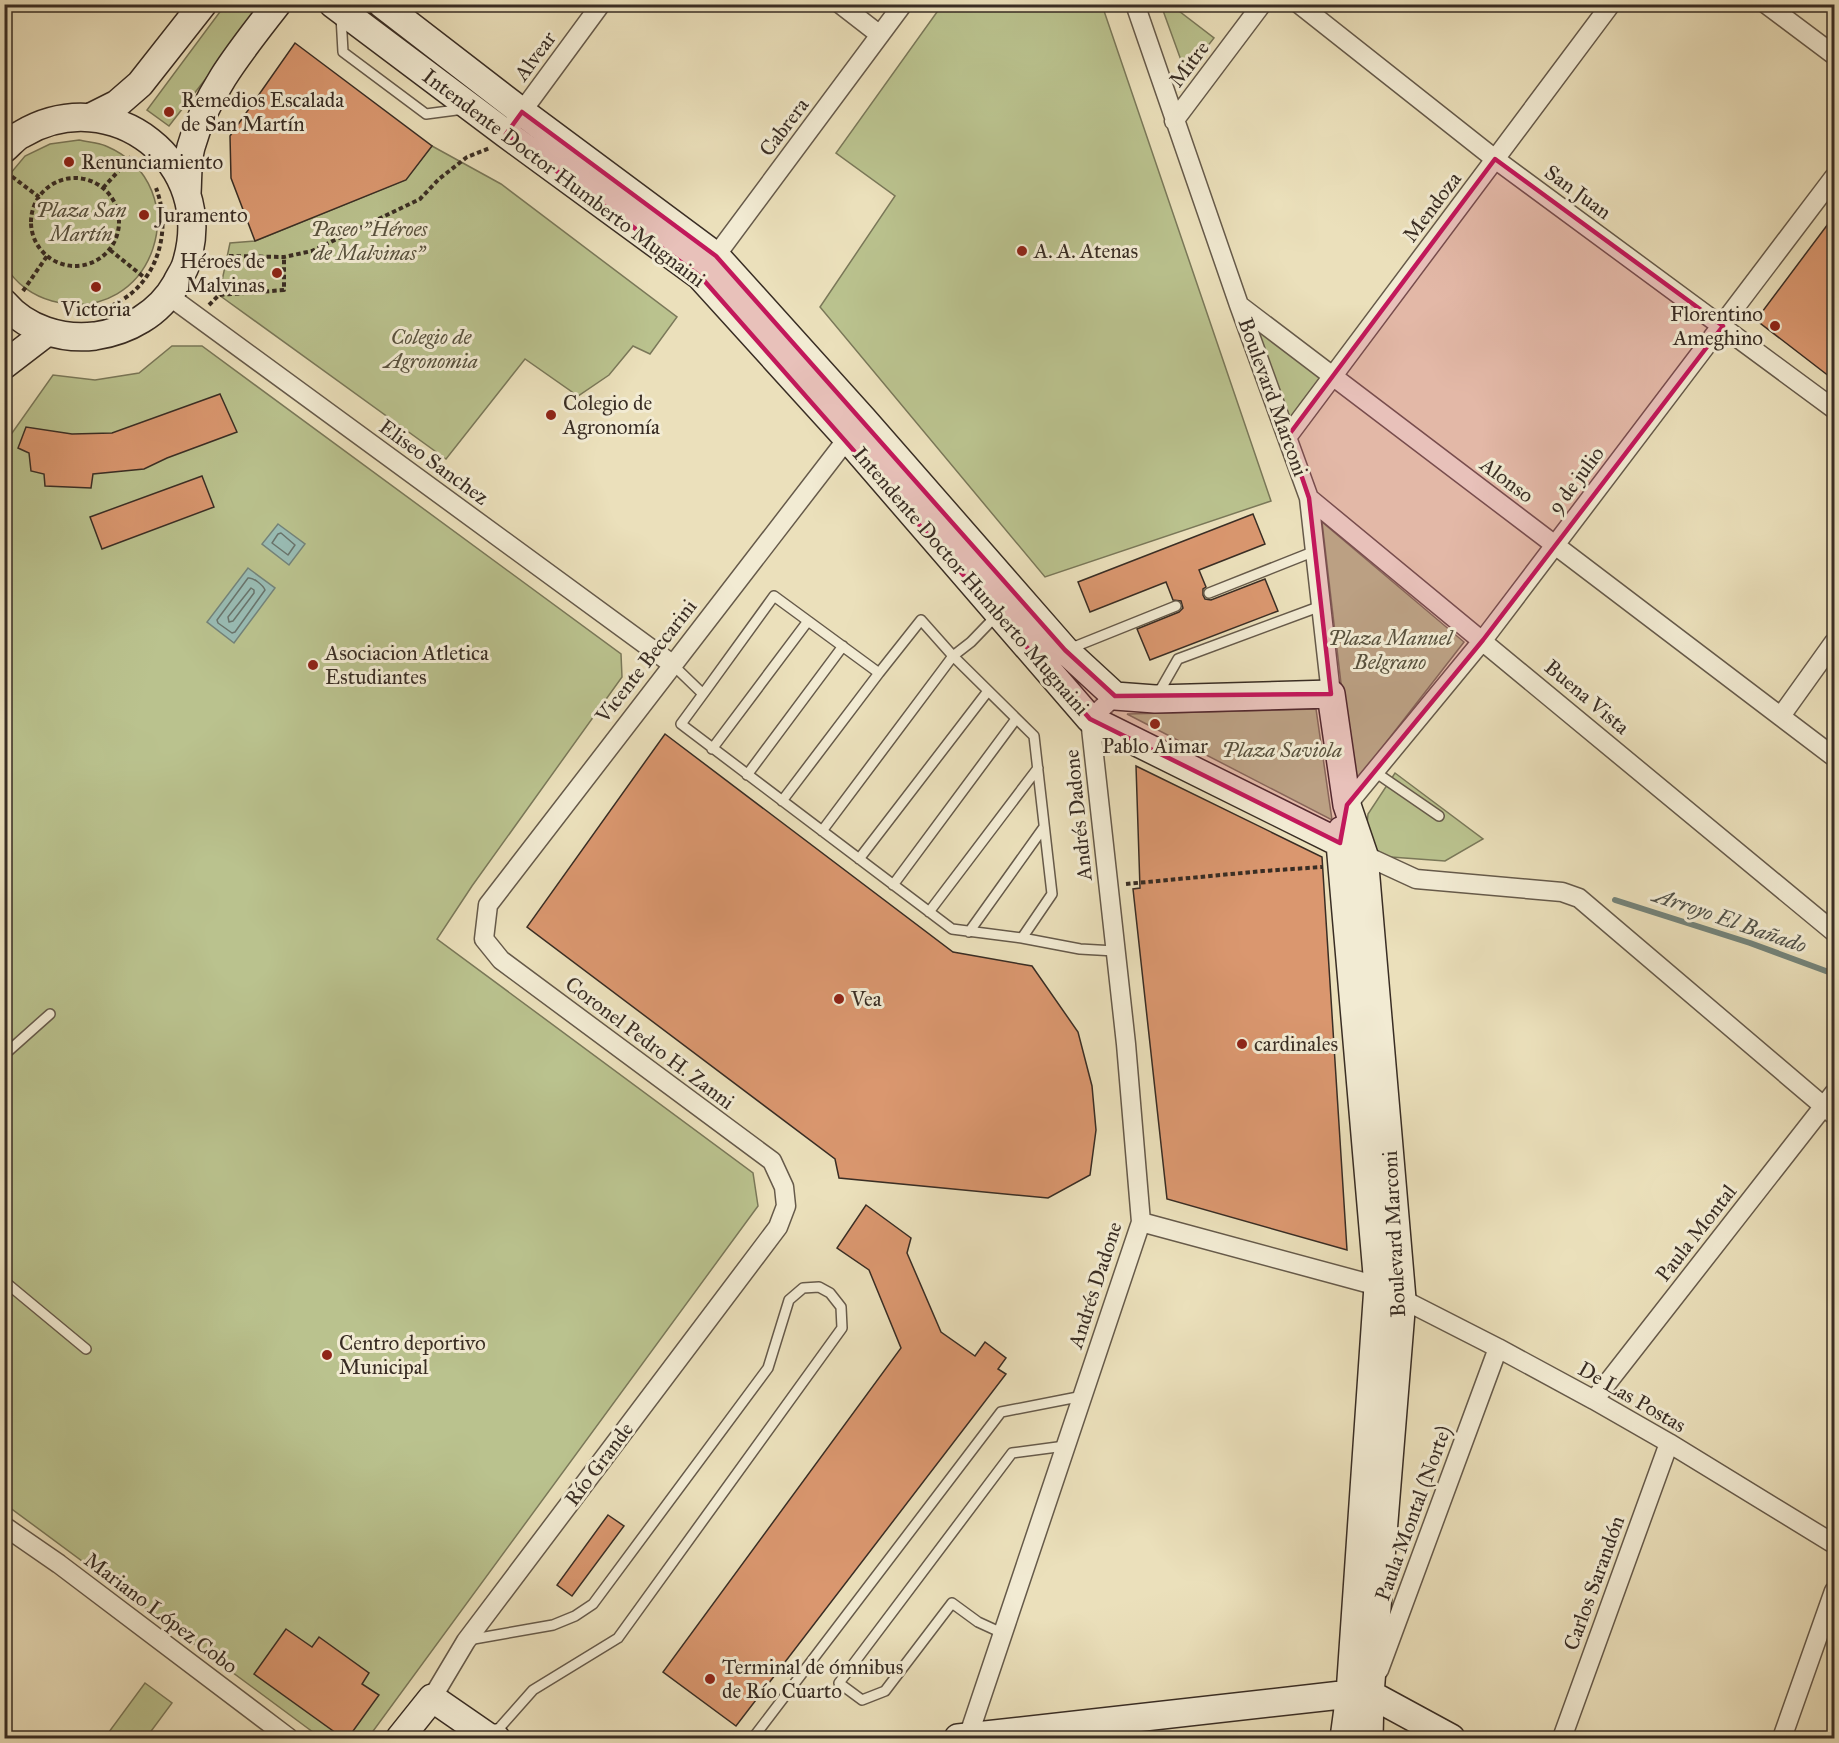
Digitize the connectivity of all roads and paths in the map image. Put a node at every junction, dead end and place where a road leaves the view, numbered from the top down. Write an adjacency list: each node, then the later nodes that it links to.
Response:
1 (277, 4): 28 (main road)
2 (382, 4): 15 (main road, Intendente Doctor Humberto Mugnaini)
3 (601, 4): 15 (street, Alvear)
4 (840, 4): 13 (street)
5 (903, 4): 13 (street, Cabrera)
6 (1134, 4): 17 (street, Boulevard Marconi)
7 (1262, 4): 17 (street, Mitre)
8 (1299, 4): 22 (street, San Juan)
9 (1611, 4): 22 (street, Mendoza)
10 (1767, 4): 14 (street)
11 (196, 7): 16 (main road)
12 (337, 7): 18 (main road, Intendente Doctor Humberto Mugnaini)
13 (880, 35): 34 (street, Cabrera)
14 (1834, 55)
15 (522, 112): 18 (street, Alvear); 34 (main road, Intendente Doctor Humberto Mugnaini)
16 (91, 117): 19 (main road); 28 (main road)
17 (1174, 121): 39 (street, Boulevard Marconi)
18 (506, 134): 33 (path); 34 (main road, Intendente Doctor Humberto Mugnaini)
19 (4, 149)
20 (126, 151): 21 (path)
21 (132, 156): 23 (path); 27 (path)
22 (1495, 159): 41 (street, San Juan); 44 (street, Mendoza)
23 (138, 161)
24 (4, 171): 29 (path)
25 (1834, 177): 41 (street, 9 de julio)
26 (153, 181): 35 (path)
27 (104, 188): 29 (path); 30 (path)
28 (187, 194): 37 (main road)
29 (39, 197): 31 (path)
30 (110, 250): 31 (path); 35 (path)
31 (47, 256): 38 (path)
32 (229, 256): 33 (path)
33 (284, 256): 36 (path)
34 (708, 266): 46 (main road, Intendente Doctor Humberto Mugnaini)
35 (145, 278): 40 (path)
36 (219, 295)
37 (169, 296): 42 (main road); 61 (street, Eliseo Sanchez)
38 (10, 297): 42 (main road)
39 (1239, 305): 44 (street, Alonso); 47 (street, Boulevard Marconi)
40 (78, 312)
41 (1723, 326): 45 (street, San Juan); 49 (street, 9 de julio)
42 (47, 332): 43 (main road)
43 (4, 365)
44 (1333, 377): 47 (street, Mendoza); 49 (street, Alonso)
45 (1834, 410)
46 (855, 429): 54 (main road, Intendente Doctor Humberto Mugnaini); 59 (main road, Intendente Doctor Humberto Mugnaini); 61 (street, Vicente Beccarini)
47 (1288, 436): 48 (street, Boulevard Marconi)
48 (1309, 498): 50 (street, Boulevard Marconi); 56 (street, Buena Vista)
49 (1556, 544): 56 (street, 9 de julio); 68 (street, Alonso)
50 (1315, 551): 51 (lane); 53 (street, Boulevard Marconi)
51 (1209, 593)
52 (1176, 606): 59 (lane)
53 (1321, 606): 65 (street, Boulevard Marconi); 67 (lane)
54 (999, 613): 60 (lane); 70 (main road, Intendente Doctor Humberto Mugnaini)
55 (808, 621): 58 (lane); 64 (lane); 71 (lane)
56 (1483, 640): 74 (street, 9 de julio); 87 (street, Buena Vista)
57 (1834, 642): 68 (street)
58 (843, 646): 62 (lane); 75 (lane)
59 (1065, 650): 66 (main road, Intendente Doctor Humberto Mugnaini)
60 (953, 656): 62 (lane); 63 (lane); 80 (lane)
61 (672, 664): 64 (lane); 89 (street, Vicente Beccarini)
62 (879, 673): 76 (lane)
63 (988, 691): 69 (lane); 82 (lane)
64 (703, 694): 71 (lane)
65 (1332, 694): 67 (main road, Intendente Doctor Humberto Mugnaini); 77 (main road, Boulevard Marconi)
66 (1114, 696): 67 (main road, Intendente Doctor Humberto Mugnaini); 70 (street, Andrés Dadone)
67 (1155, 699)
68 (1781, 716): 72 (street, Alonso)
69 (1016, 719): 73 (lane); 83 (lane)
70 (1090, 719): 81 (main road, Intendente Doctor Humberto Mugnaini); 84 (street, Andrés Dadone)
71 (712, 748): 75 (lane)
72 (1834, 757)
73 (1038, 768): 79 (lane); 85 (lane)
74 (1375, 772): 77 (street, 9 de julio); 78 (lane)
75 (747, 775): 76 (lane)
76 (782, 801): 80 (lane)
77 (1347, 805): 81 (main road, Boulevard Marconi)
78 (1439, 816)
79 (1044, 827): 86 (lane); 88 (lane)
80 (822, 831): 82 (lane)
81 (1349, 854): 84 (path); 93 (street, Intendente Doctor Humberto Mugnaini); 97 (main road, Boulevard Marconi); 98 (main road, Boulevard Marconi)
82 (859, 859): 83 (lane)
83 (893, 885): 85 (lane)
84 (1108, 886): 90 (street, Andrés Dadone)
85 (929, 912): 86 (lane)
86 (969, 932): 88 (lane)
87 (1834, 932)
88 (1022, 938): 90 (lane)
89 (484, 939): 94 (street, Coronel Pedro H. Zanni)
90 (1115, 951): 95 (street, Andrés Dadone)
91 (50, 1014): 92 (lane)
92 (4, 1055)
93 (1831, 1105): 102 (street, Paula Montal)
94 (784, 1187): 109 (street, Río Grande)
95 (1141, 1222): 97 (street); 101 (street, Andrés Dadone)
96 (4, 1281): 100 (lane)
97 (1378, 1286): 110 (main road, Boulevard Marconi)
98 (1402, 1299): 99 (street, De Las Postas); 110 (main road, Boulevard Marconi)
99 (1498, 1348): 102 (street, De Las Postas); 110 (street, Paula Montal (Norte))
100 (87, 1349)
101 (1083, 1396): 104 (street, Andrés Dadone); 116 (lane)
102 (1594, 1400): 103 (street, De Las Postas)
103 (1669, 1443): 106 (street, De Las Postas); 121 (street, Carlos Sarandón)
104 (1065, 1446): 108 (street, Andrés Dadone); 108 (lane)
105 (4, 1526): 112 (street, Mariano López Cobo)
106 (1834, 1544)
107 (1834, 1591): 122 (street)
108 (1002, 1633): 117 (street, Andrés Dadone)
109 (466, 1641): 111 (street, Río Grande); 114 (lane)
110 (1360, 1694): 117 (main road); 118 (main road, Boulevard Marconi); 119 (main road, Boulevard Marconi); 120 (main road)
111 (432, 1698): 113 (main road, Río Grande); 114 (main road)
112 (289, 1738)
113 (400, 1738)
114 (490, 1738): 115 (main road)
115 (496, 1738)
116 (753, 1738)
117 (963, 1738)
118 (1344, 1738)
119 (1369, 1738)
120 (1451, 1738)
121 (1562, 1738)
122 (1782, 1738)

